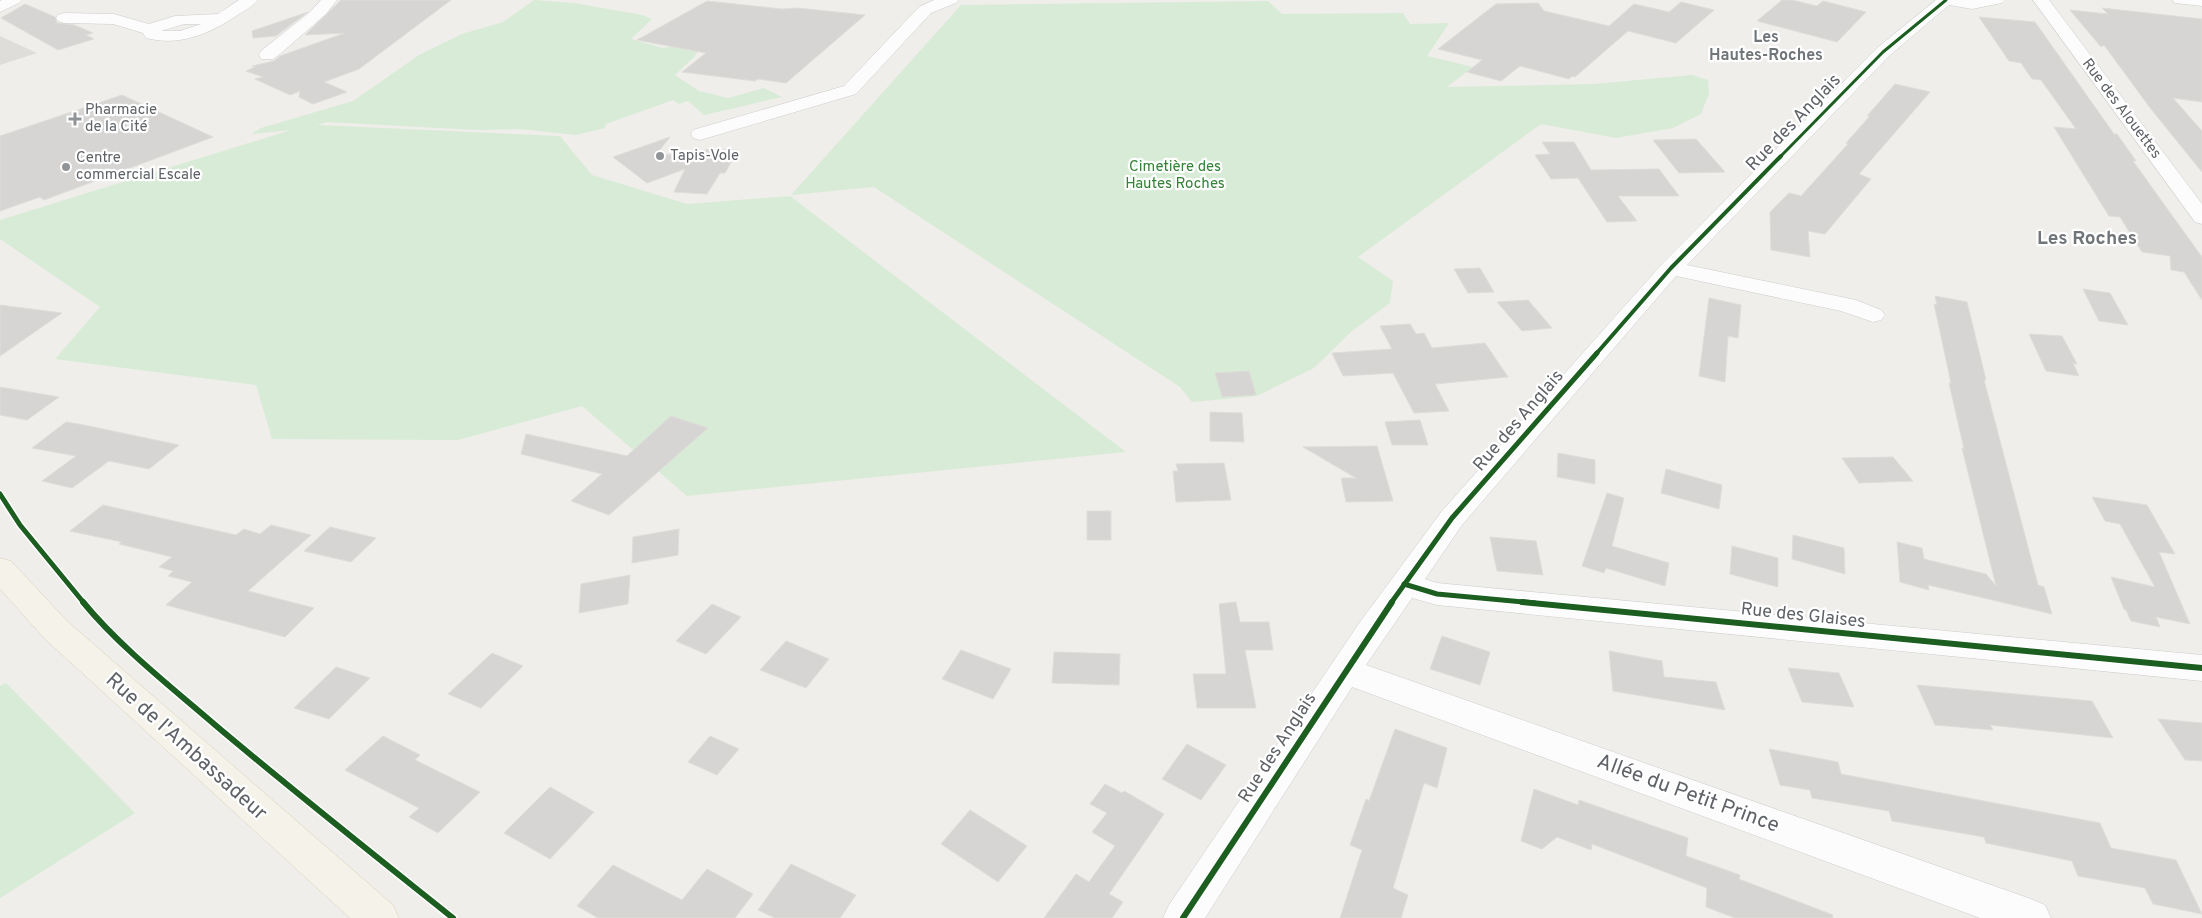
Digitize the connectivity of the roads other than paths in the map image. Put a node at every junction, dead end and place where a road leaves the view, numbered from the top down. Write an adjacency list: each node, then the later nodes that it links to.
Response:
1 (14, 0): 10 (street)
2 (250, 0): 11 (street)
3 (328, 0): 12 (street)
4 (951, 0): 13 (street)
5 (1946, 0): 6 (street); 15 (street, Rue des Anglais)
6 (1997, 0)
7 (2040, 0): 14 (street, Rue des Alouettes)
8 (2180, 0): 9 (street)
9 (2202, 1)
10 (0, 7)
11 (64, 18)
12 (267, 54)
13 (700, 134)
14 (2202, 218)
15 (1671, 268): 16 (street); 18 (street, Rue des Anglais)
16 (1873, 315)
17 (0, 570): 21 (main road, Rue de l'Ambassadeur)
18 (1404, 584): 19 (street, Rue des Glaises); 20 (street, Rue des Anglais)
19 (2202, 668)
20 (1346, 671): 22 (street, Rue des Anglais); 23 (street, Allée du Petit Prince)
21 (379, 918)
22 (1183, 918)
23 (2031, 918)

